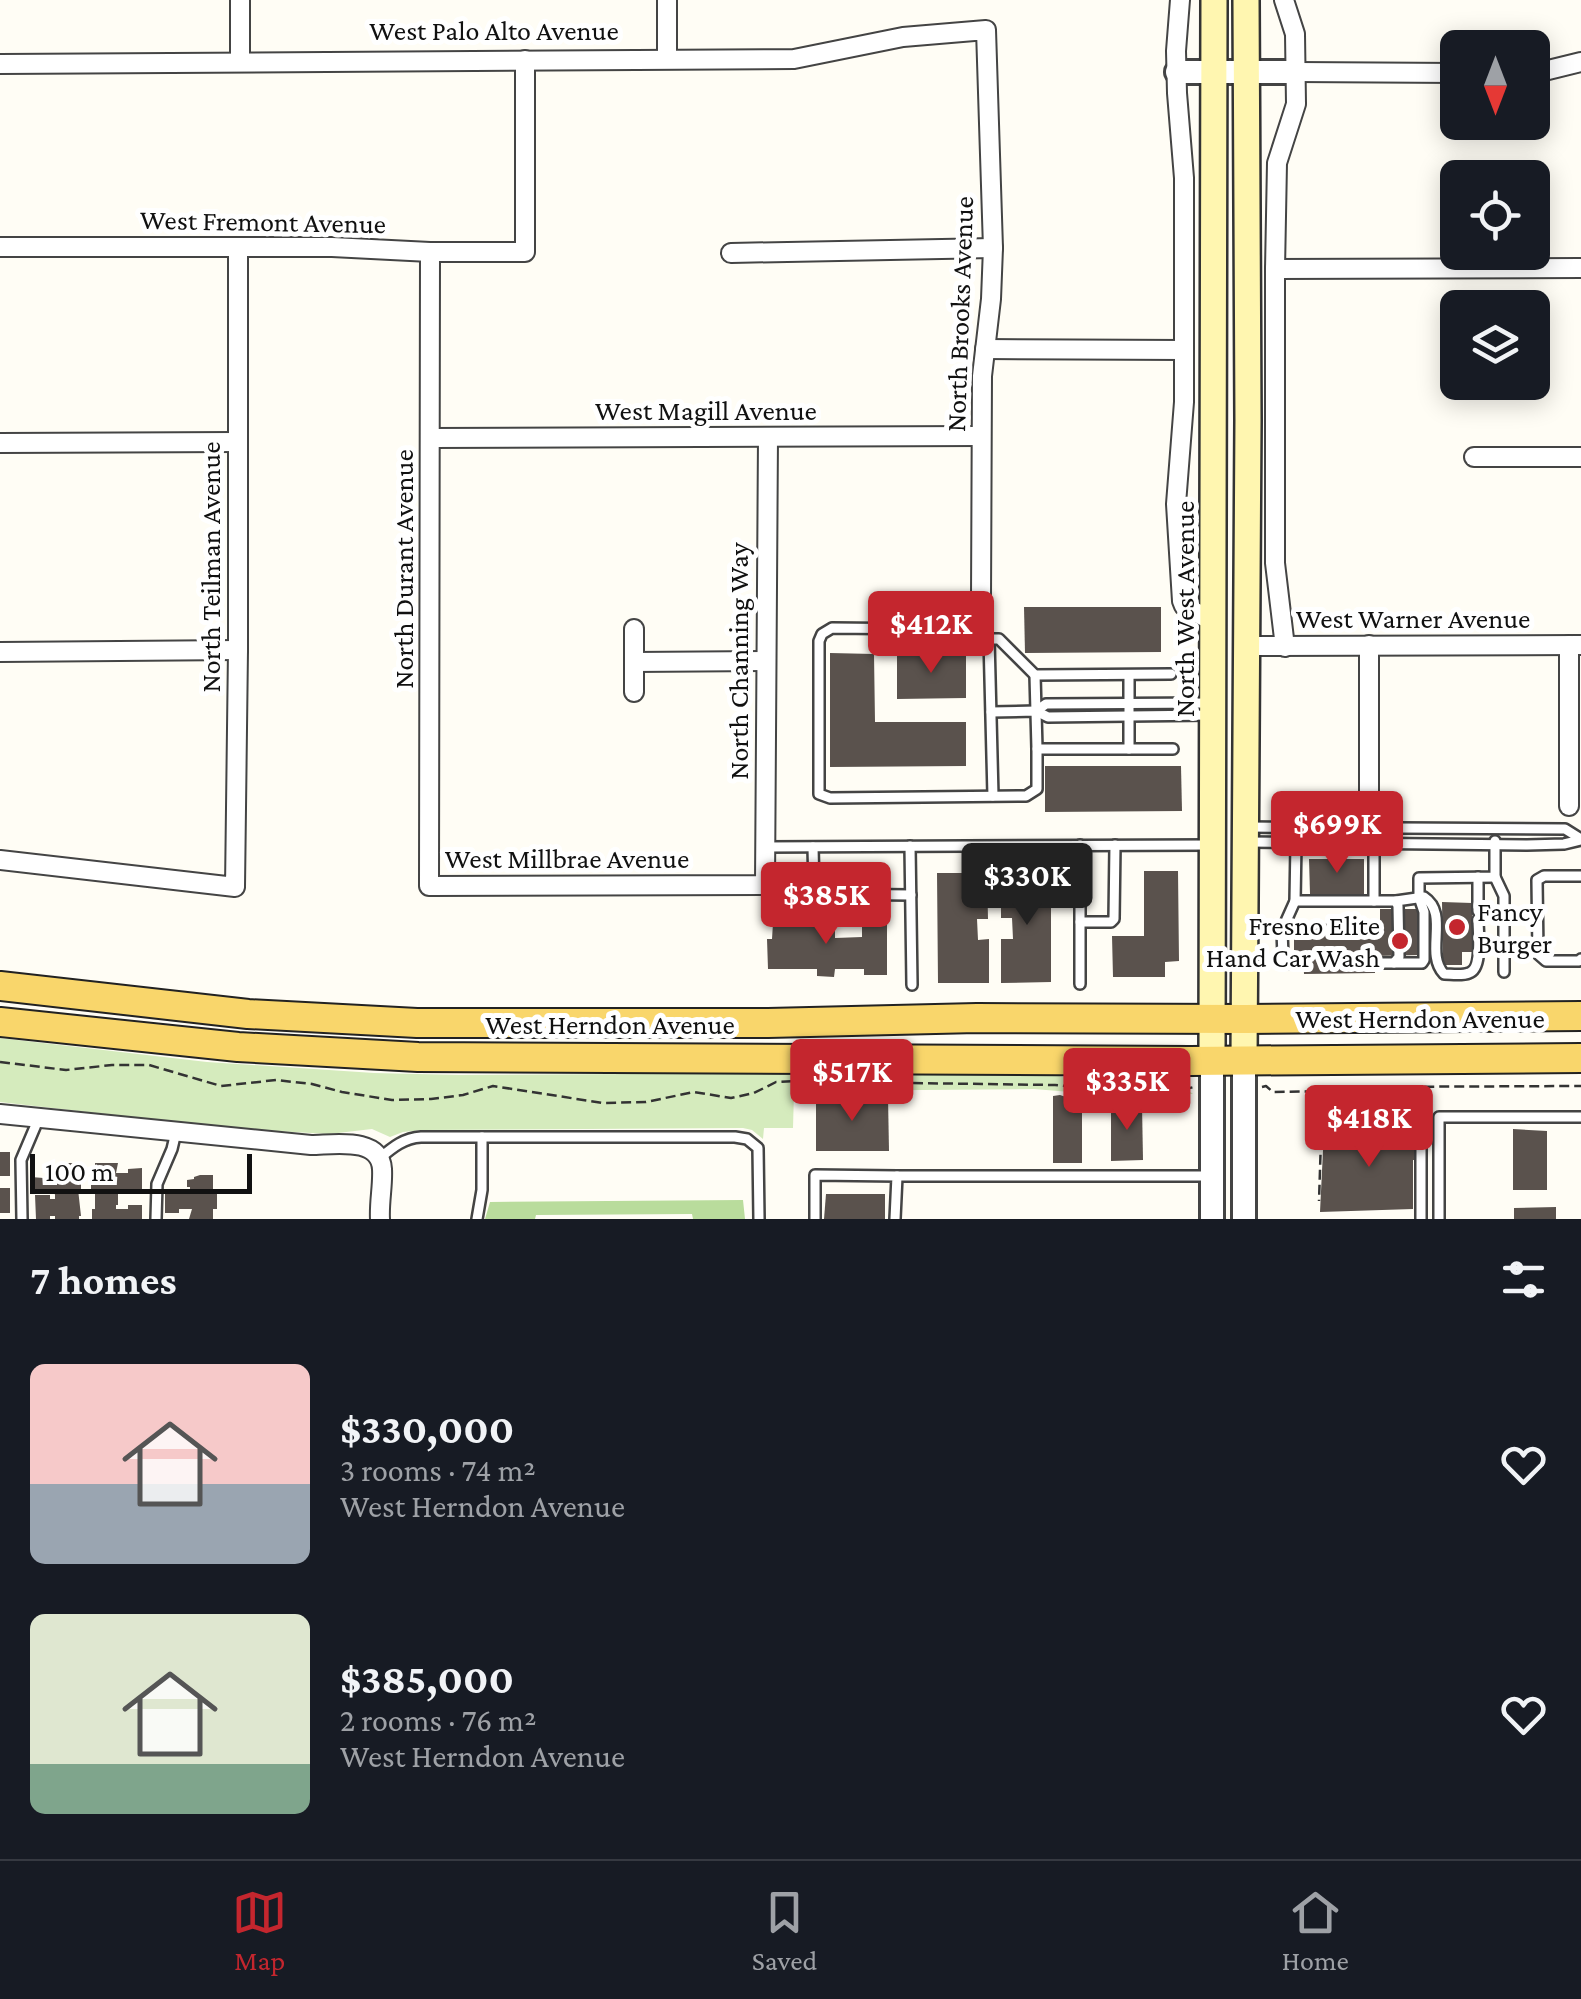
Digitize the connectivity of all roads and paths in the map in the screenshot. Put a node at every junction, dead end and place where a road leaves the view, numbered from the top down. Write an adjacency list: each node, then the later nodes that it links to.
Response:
1 (240, 0): 10 (street)
2 (668, 0): 8 (street)
3 (1180, 0): 16 (street)
4 (1214, 0): 14 (main road, North West Avenue)
5 (1246, 0): 15 (main road)
6 (1284, 0): 17 (street)
7 (986, 30): 8 (street, West Palo Alto Avenue); 21 (street, North Brooks Avenue)
8 (667, 59): 9 (street, West Palo Alto Avenue)
9 (525, 60): 10 (street, West Palo Alto Avenue); 22 (street, West Fremont Avenue)
10 (240, 61): 12 (street, West Palo Alto Avenue)
11 (1581, 62): 13 (street)
12 (0, 64)
13 (1550, 70)
14 (1213, 71): 15 (street); 16 (street); 36 (main road, North West Avenue)
15 (1246, 71): 17 (street); 42 (main road)
16 (1177, 72): 27 (street)
17 (1296, 72): 18 (street); 25 (street)
18 (1440, 73)
19 (238, 246): 20 (street, West Fremont Avenue); 22 (street, West Fremont Avenue); 31 (street, North Teilman Avenue)
20 (0, 248)
21 (993, 248): 23 (street); 26 (street, North Brooks Avenue)
22 (430, 252): 30 (street, North Durant Avenue)
23 (732, 253)
24 (1581, 268): 25 (street)
25 (1275, 269): 44 (street)
26 (985, 349): 27 (street); 28 (street, North Brooks Avenue)
27 (1184, 350): 35 (street)
28 (982, 436): 29 (street, West Magill Avenue); 37 (street, North Brooks Avenue)
29 (768, 437): 30 (street, West Magill Avenue); 48 (street, North Channing Way)
30 (431, 438): 84 (street, North Durant Avenue)
31 (238, 442): 32 (street); 45 (street, North Teilman Avenue)
32 (0, 443)
33 (1474, 457): 34 (street)
34 (1581, 457)
35 (1176, 504): 36 (street); 38 (street)
36 (1214, 504): 38 (main road, North West Avenue); 42 (main road)
37 (981, 600): 40 (lane)
38 (1212, 620): 47 (main road, North West Avenue)
39 (634, 630): 49 (street)
40 (986, 639): 51 (lane); 57 (lane); 63 (lane)
41 (1575, 645): 43 (street, West Warner Avenue); 65 (street)
42 (1246, 646): 44 (street, West Warner Avenue); 62 (main road)
43 (1368, 646): 44 (street, West Warner Avenue); 64 (street)
44 (1285, 647)
45 (238, 650): 46 (street); 79 (street, North Teilman Avenue)
46 (0, 652)
47 (1214, 655): 55 (main road, North West Avenue); 62 (main road)
48 (766, 661): 49 (street); 77 (street, North Channing Way)
49 (634, 662): 53 (street)
50 (1171, 674): 52 (lane)
51 (1034, 675): 52 (lane); 56 (lane)
52 (1129, 675): 54 (lane)
53 (634, 692)
54 (1129, 704): 55 (lane); 56 (lane); 58 (lane)
55 (1214, 709): 58 (lane); 68 (main road); 75 (main road, North West Avenue)
56 (1036, 711): 57 (lane); 58 (lane); 61 (lane)
57 (991, 712): 63 (lane)
58 (1129, 716): 59 (lane)
59 (1129, 749): 60 (lane); 61 (lane)
60 (1173, 749)
61 (1037, 750): 63 (lane)
62 (1245, 756): 68 (main road)
63 (993, 796)
64 (1369, 802)
65 (1569, 806)
66 (1374, 828): 67 (lane); 68 (lane); 71 (lane)
67 (1496, 828): 69 (lane); 72 (lane)
68 (1245, 834): 70 (lane); 101 (main road)
69 (1581, 839): 72 (lane)
70 (1296, 842): 71 (lane); 87 (lane)
71 (1374, 843): 72 (lane); 88 (lane)
72 (1495, 843): 82 (lane)
73 (1114, 844): 74 (lane); 75 (lane); 90 (lane)
74 (1080, 845): 76 (lane); 90 (lane)
75 (1213, 845): 100 (main road, North West Avenue)
76 (910, 846): 78 (lane); 85 (lane)
77 (765, 847): 78 (lane); 83 (street, North Channing Way)
78 (814, 847): 85 (lane)
79 (0, 860)
80 (1581, 876): 91 (lane)
81 (1478, 877): 82 (lane); 86 (lane); 86 (lane)
82 (1495, 877): 95 (lane)
83 (764, 885): 84 (street, West Millbrae Avenue)
84 (430, 886)
85 (911, 895): 98 (lane)
86 (1419, 897): 89 (lane); 93 (lane)
87 (1295, 901): 88 (lane); 94 (lane)
88 (1374, 901): 89 (lane)
89 (1396, 901): 93 (lane)
90 (1080, 922): 96 (lane)
91 (1581, 959)
92 (1376, 963): 93 (lane)
93 (1394, 963)
94 (1305, 964)
95 (1504, 972)
96 (1080, 984)
97 (0, 986): 100 (main road, West Herndon Avenue)
98 (912, 986)
99 (1581, 1016): 101 (main road, West Herndon Avenue)
100 (1212, 1019): 101 (main road, West Herndon Avenue); 104 (main road, North West Avenue)
101 (1245, 1019): 105 (main road)
102 (0, 1022): 104 (main road, West Herndon Avenue)
103 (1581, 1058): 105 (main road, West Herndon Avenue)
104 (1212, 1060): 105 (main road, West Herndon Avenue); 121 (street, North West Avenue)
105 (1244, 1060): 131 (street)
106 (0, 1062): 107 (path)
107 (808, 1081)
108 (827, 1082): 111 (path)
109 (1266, 1086): 110 (path)
110 (1581, 1086)
111 (1190, 1088)
112 (0, 1114): 115 (street)
113 (1421, 1114): 132 (lane)
114 (1581, 1117): 133 (lane)
115 (39, 1118): 117 (street); 123 (lane)
116 (1310, 1130): 122 (path)
117 (176, 1132): 119 (street); 124 (lane)
118 (482, 1137): 119 (lane); 126 (lane); 127 (lane)
119 (380, 1158): 125 (street)
120 (897, 1176): 121 (lane); 128 (lane); 129 (lane)
121 (1212, 1176): 130 (street, North West Avenue)
122 (1318, 1200)
123 (22, 1218)
124 (156, 1219)
125 (380, 1219)
126 (477, 1219)
127 (760, 1219)
128 (815, 1219)
129 (895, 1219)
130 (1212, 1219)
131 (1244, 1219)
132 (1421, 1219)
133 (1438, 1219)

